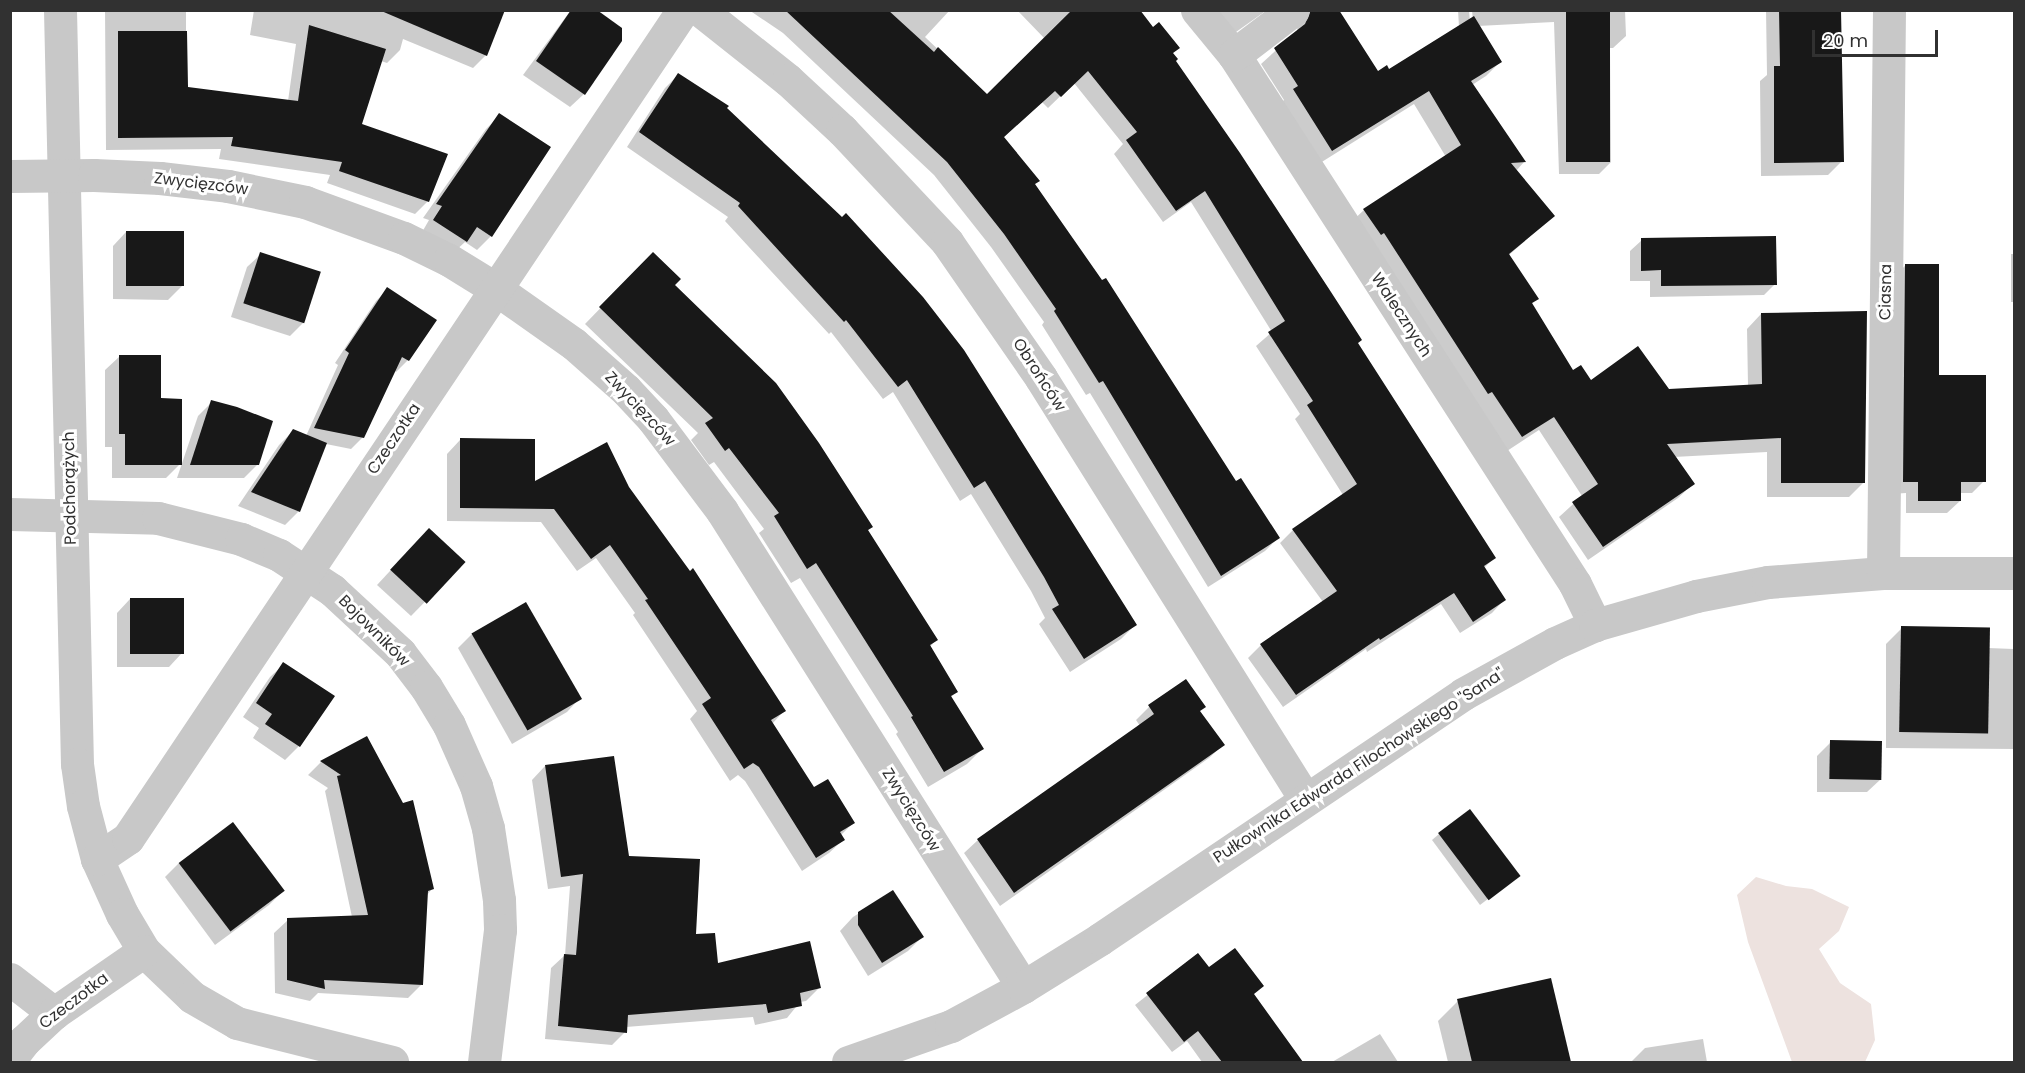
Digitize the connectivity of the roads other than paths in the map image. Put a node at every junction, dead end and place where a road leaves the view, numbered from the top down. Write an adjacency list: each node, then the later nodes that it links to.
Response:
1 (60, 10): 9 (street, Podchorążych)
2 (683, 10): 10 (street, Czeczotka)
3 (700, 10): 17 (street, Obrońców)
4 (1197, 10): 7 (street, Walecznych)
5 (1293, 10): 7 (street)
6 (1889, 10): 14 (street, Ciasna)
7 (1234, 55): 16 (street, Walecznych)
8 (10, 176): 9 (street, Zwycięzców)
9 (62, 176): 10 (street, Zwycięzców); 12 (street, Podchorążych)
10 (496, 289): 13 (street, Czeczotka); 21 (street, Zwycięzców)
11 (10, 514): 12 (street, Bojowników)
12 (70, 514): 13 (street, Bojowników); 18 (street, Podchorążych)
13 (305, 571): 18 (street, Czeczotka); 25 (street, Bojowników)
14 (1883, 573): 15 (street, Pułkownika Edwarda Filochowskiego "Sana"); 16 (street, Pułkownika Edwarda Filochowskiego "Sana")
15 (2014, 573)
16 (1594, 626): 17 (street, Pułkownika Edwarda Filochowskiego "Sana")
17 (1305, 799): 21 (street, Pułkownika Edwarda Filochowskiego "Sana")
18 (97, 859): 19 (street, Podchorążych)
19 (144, 951): 22 (street, Czeczotka); 24 (street)
20 (10, 978): 22 (street)
21 (1023, 987): 26 (street, Pułkownika Edwarda Filochowskiego "Sana")
22 (54, 1013): 23 (street, Czeczotka)
23 (10, 1059)
24 (392, 1062)
25 (484, 1062)
26 (848, 1062)

